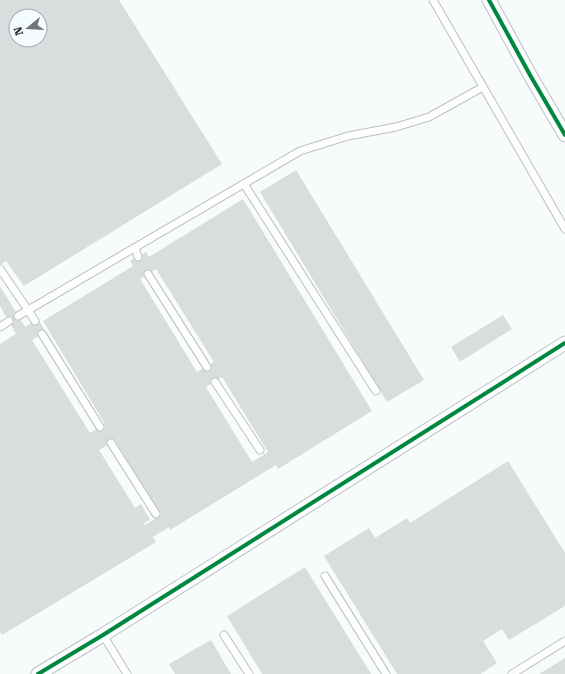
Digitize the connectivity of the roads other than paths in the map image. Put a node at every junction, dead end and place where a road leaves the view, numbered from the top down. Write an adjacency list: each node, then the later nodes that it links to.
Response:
1 (433, 0): 3 (lane)
2 (489, 0): 4 (street)
3 (483, 87): 5 (lane); 6 (lane)
4 (565, 135)
5 (244, 184): 7 (lane); 20 (lane)
6 (565, 229)
7 (135, 248): 8 (lane); 11 (lane)
8 (138, 257)
9 (0, 269): 11 (lane)
10 (148, 274): 18 (lane)
11 (28, 310): 12 (lane); 13 (lane)
12 (18, 316)
13 (35, 321)
14 (9, 322): 15 (lane)
15 (0, 327)
16 (42, 334): 21 (lane)
17 (565, 343): 26 (street)
18 (207, 367)
19 (215, 382): 23 (lane)
20 (376, 391)
21 (100, 427)
22 (110, 443): 24 (lane)
23 (260, 450)
24 (156, 514)
25 (325, 576): 32 (lane)
26 (103, 635): 29 (street); 30 (lane)
27 (224, 635): 31 (lane)
28 (565, 641): 33 (lane)
29 (38, 674)
30 (127, 674)
31 (249, 674)
32 (386, 674)
33 (512, 674)

